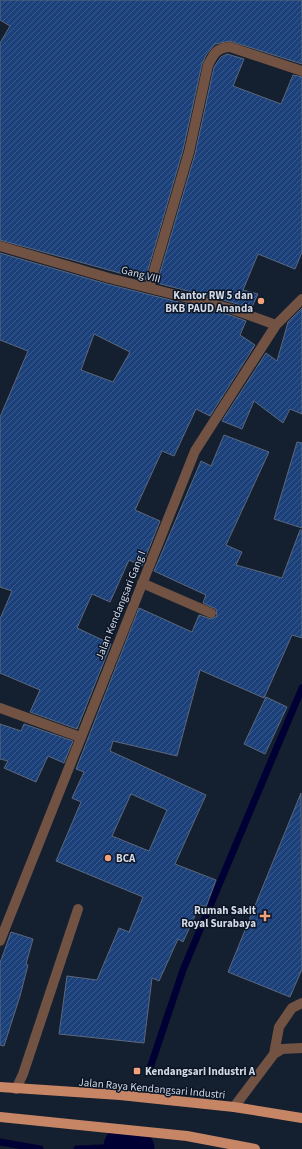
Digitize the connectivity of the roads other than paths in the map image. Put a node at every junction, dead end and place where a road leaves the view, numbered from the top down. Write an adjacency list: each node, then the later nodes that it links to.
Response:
1 (302, 71): 3 (street)
2 (0, 246): 3 (street, Gang VIII)
3 (149, 288): 5 (street, Gang VIII)
4 (302, 299): 5 (street, Jalan Kendangsari Gang I)
5 (276, 325): 6 (street, Jalan Kendangsari Gang I)
6 (142, 584): 7 (street); 9 (street, Jalan Kendangsari Gang I)
7 (211, 613)
8 (0, 708): 9 (street)
9 (80, 737): 11 (street, Jalan Kendangsari Gang I)
10 (78, 909): 16 (street)
11 (0, 941)
12 (302, 1003): 14 (street)
13 (302, 1048): 14 (street)
14 (274, 1054): 17 (street)
15 (0, 1087): 16 (main road, Jalan Raya Kendangsari Industri)
16 (16, 1089): 17 (main road, Jalan Raya Kendangsari Industri)
17 (234, 1107): 19 (main road, Jalan Raya Kendangsari Industri)
18 (0, 1117): 20 (main road)
19 (302, 1118)
20 (255, 1149)

